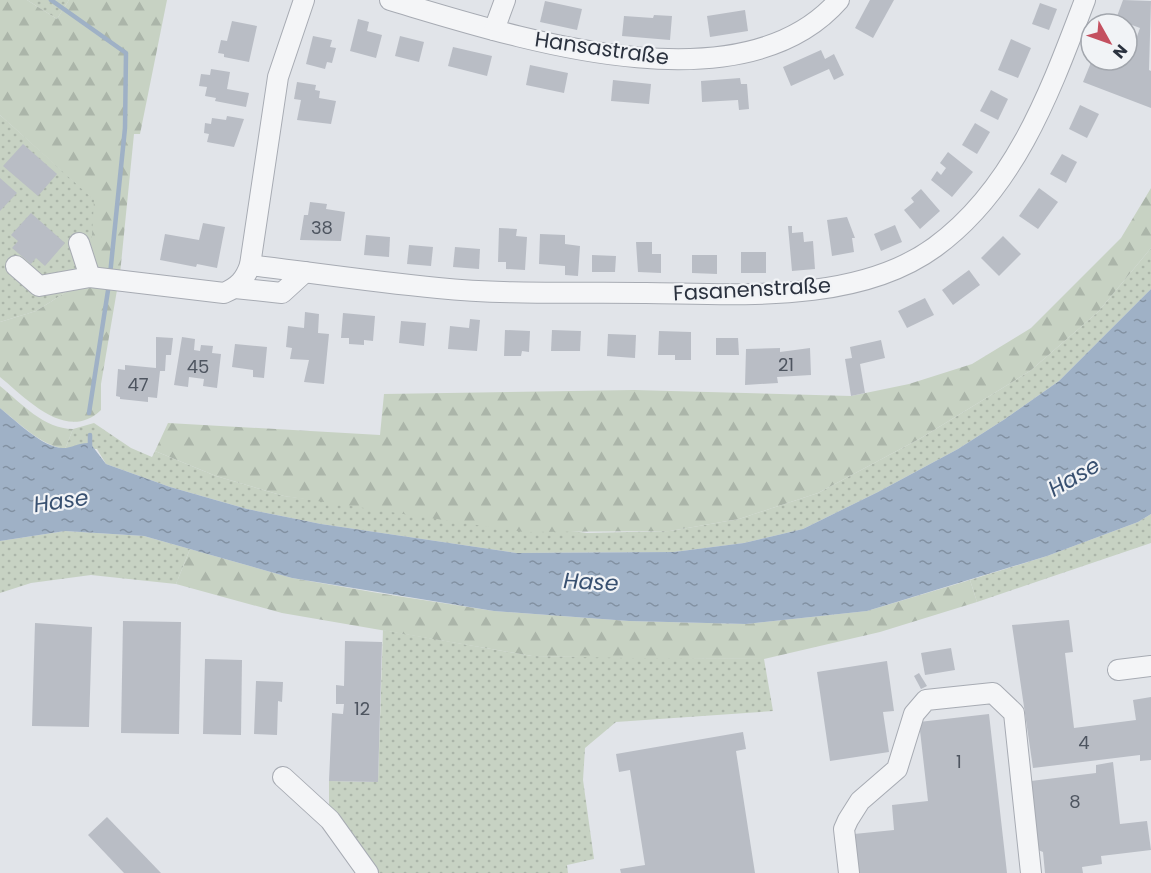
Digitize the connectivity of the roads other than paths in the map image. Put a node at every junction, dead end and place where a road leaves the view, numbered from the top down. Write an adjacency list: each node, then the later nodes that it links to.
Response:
1 (304, 0): 8 (street)
2 (390, 0): 6 (street, Hansastraße)
3 (505, 0): 6 (street)
4 (840, 0): 6 (street, Hansastraße)
5 (1085, 0): 10 (street, Fasanenstraße)
6 (494, 30)
7 (79, 243): 11 (street)
8 (250, 265): 10 (street, Fasanenstraße); 12 (street)
9 (16, 266): 11 (street)
10 (305, 272): 12 (street)
11 (102, 279): 12 (street)
12 (235, 288)
13 (1151, 666): 14 (street)
14 (1118, 670)
15 (283, 777): 16 (street)
16 (368, 873)
17 (849, 873): 18 (street)
18 (1031, 873)

